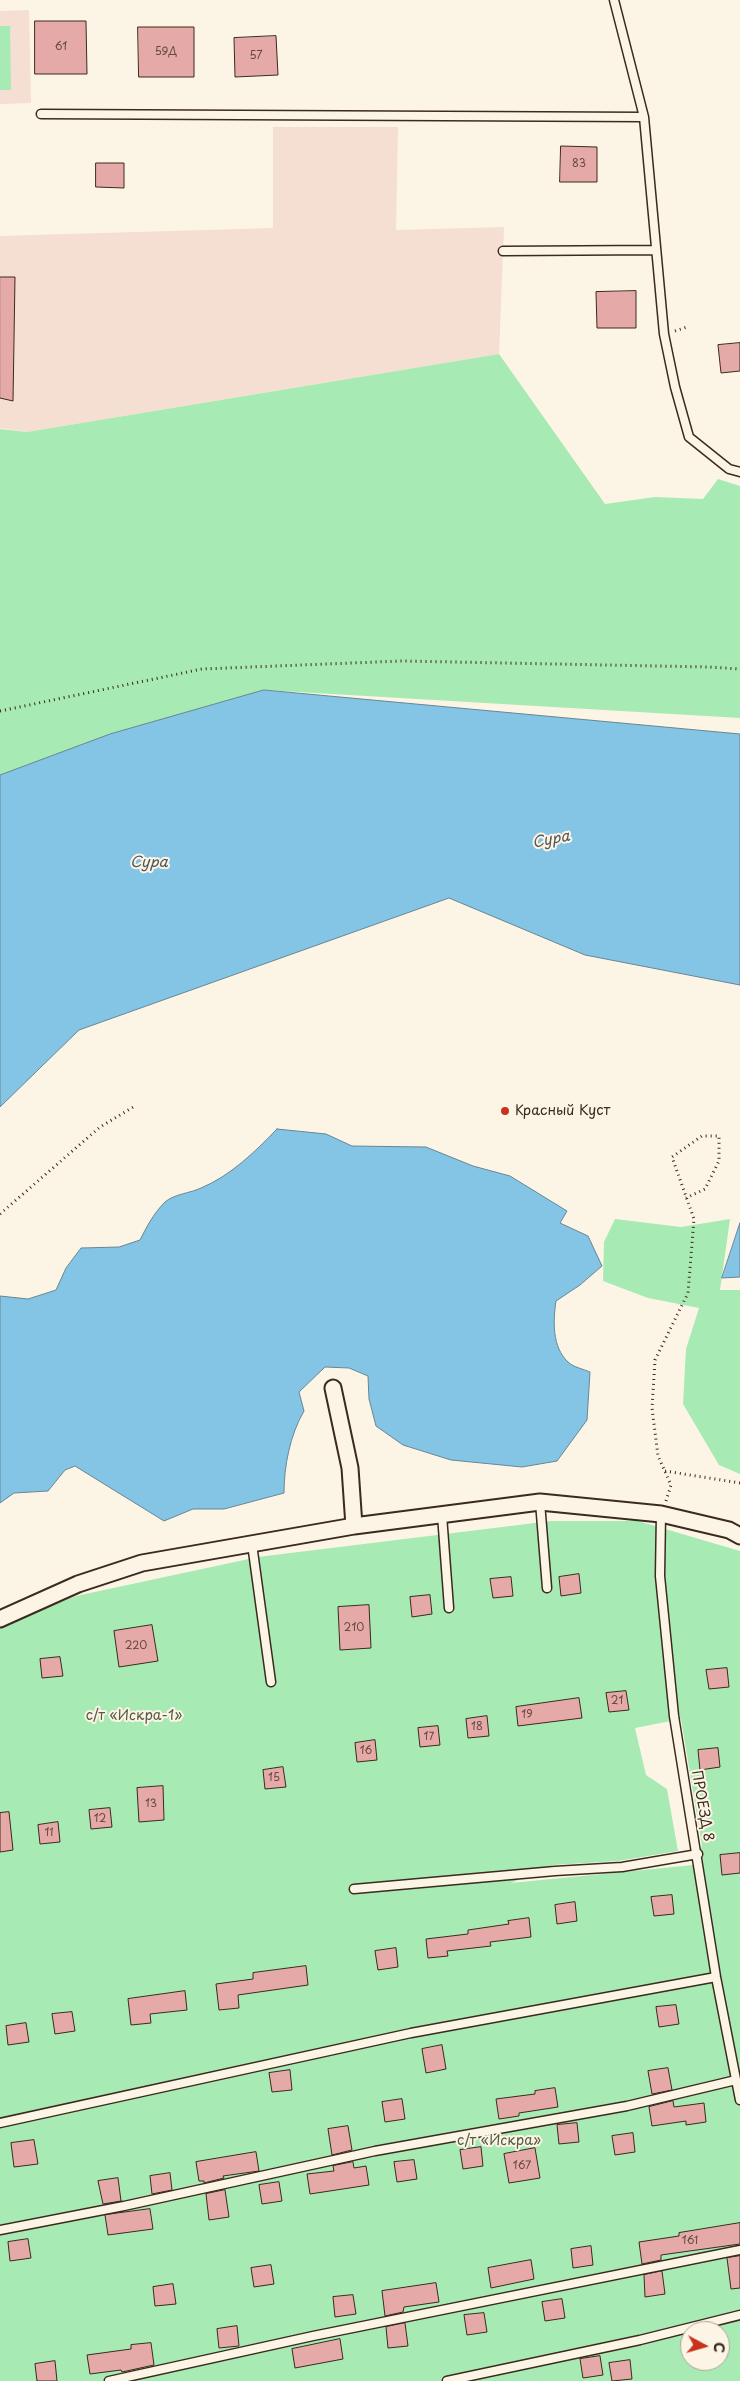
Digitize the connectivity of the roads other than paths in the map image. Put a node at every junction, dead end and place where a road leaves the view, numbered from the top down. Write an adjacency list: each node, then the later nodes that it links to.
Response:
1 (614, 0): 3 (lane)
2 (40, 114): 3 (lane)
3 (644, 117): 4 (lane)
4 (656, 250): 5 (lane); 6 (lane)
5 (503, 251)
6 (740, 472)
7 (333, 1388): 11 (street)
8 (540, 1502): 9 (street); 10 (street); 14 (lane)
9 (661, 1514): 12 (street); 18 (lane, ПРОЕЗД 8)
10 (442, 1515): 11 (street); 15 (lane)
11 (354, 1526): 13 (street)
12 (740, 1536)
13 (252, 1544): 16 (street); 17 (lane)
14 (547, 1588)
15 (449, 1608)
16 (0, 1619)
17 (270, 1682)
18 (698, 1854): 19 (lane); 20 (lane, ПРОЕЗД 8)
19 (354, 1889)
20 (716, 1977): 21 (lane, ПРОЕЗД 8); 23 (lane)
21 (736, 2080): 22 (lane, ПРОЕЗД 8); 24 (lane)
22 (740, 2100)
23 (0, 2123)
24 (0, 2230)
25 (740, 2250): 27 (lane)
26 (740, 2315): 28 (lane)
27 (109, 2381)
28 (447, 2381)

